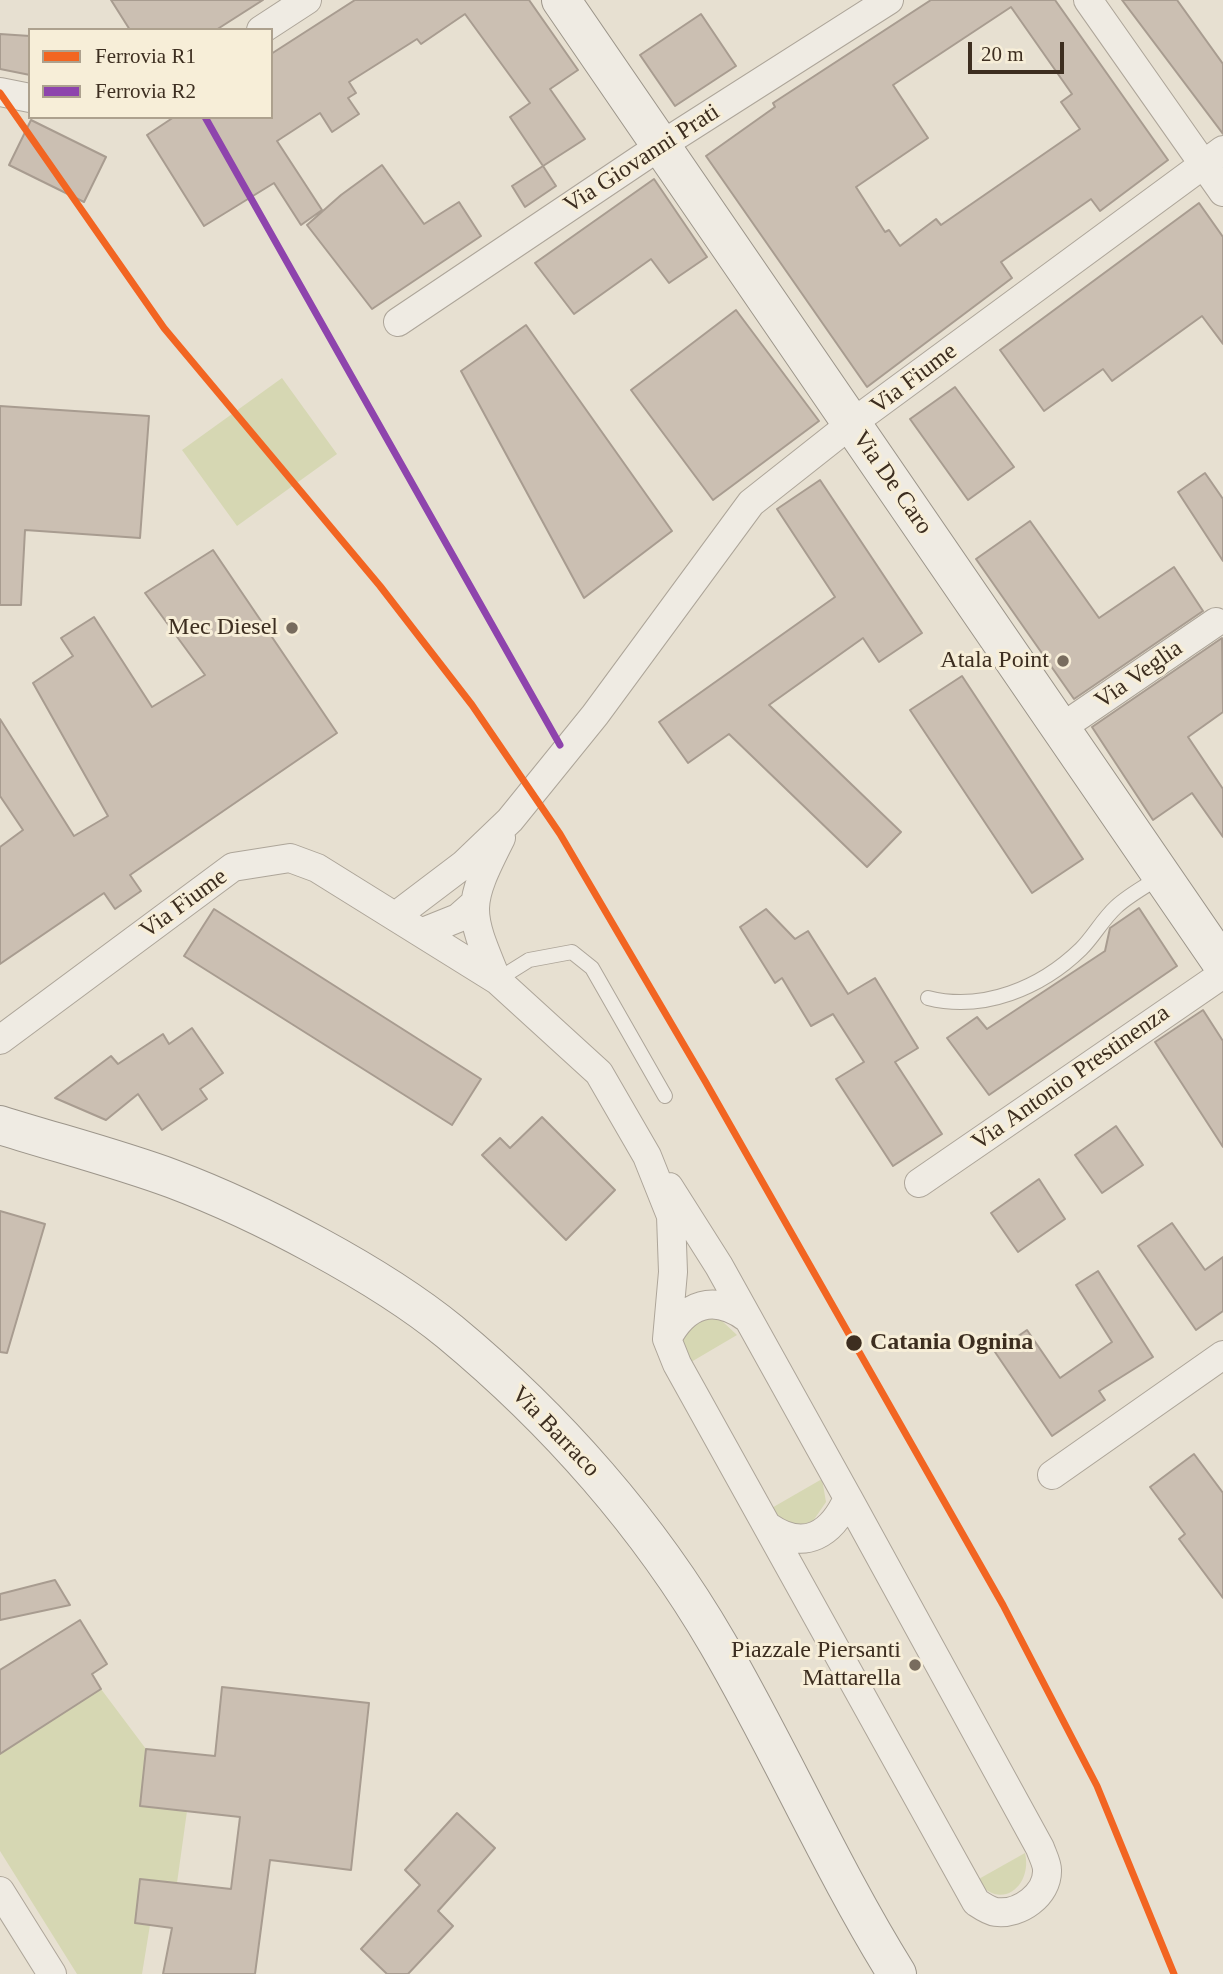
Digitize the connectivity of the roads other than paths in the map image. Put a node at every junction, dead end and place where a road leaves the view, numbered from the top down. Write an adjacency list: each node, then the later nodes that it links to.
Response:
1 (307, 0): 5 (street)
2 (561, 0): 8 (main road, Via De Caro)
3 (889, 0): 8 (street, Via Giovanni Prati)
4 (1088, 0): 9 (street)
5 (264, 28)
6 (0, 92): 7 (street)
7 (28, 98)
8 (660, 146): 11 (street, Via Giovanni Prati); 12 (main road, Via De Caro)
9 (1213, 157): 10 (street); 12 (street, Via Fiume)
10 (1223, 192)
11 (398, 322)
12 (851, 424): 14 (main road, Via De Caro); 15 (street, Via Fiume)
13 (1216, 622): 14 (street, Via Veglia)
14 (1061, 728): 16 (main road, Via De Caro)
15 (510, 820): 17 (street); 18 (street)
16 (1162, 876): 20 (main road, Via De Caro); 23 (lane)
17 (475, 903): 19 (street); 22 (street)
18 (397, 915): 19 (street, Via Fiume); 24 (street, Via Fiume)
19 (423, 932): 22 (street, Via Fiume)
20 (1223, 965)
21 (1223, 974): 28 (street, Via Antonio Prestinenza)
22 (497, 980): 25 (lane); 27 (street, Via Fiume)
23 (928, 998)
24 (0, 1040)
25 (665, 1096)
26 (0, 1125): 37 (main road, Via Barraco)
27 (647, 1156): 29 (street); 30 (street)
28 (919, 1183)
29 (747, 1318): 30 (street); 33 (street)
30 (667, 1339): 34 (street)
31 (1223, 1355): 32 (street)
32 (1052, 1475)
33 (848, 1498): 34 (street); 34 (street)
34 (769, 1527)
35 (0, 1891): 36 (street)
36 (52, 1974)
37 (897, 1974)

